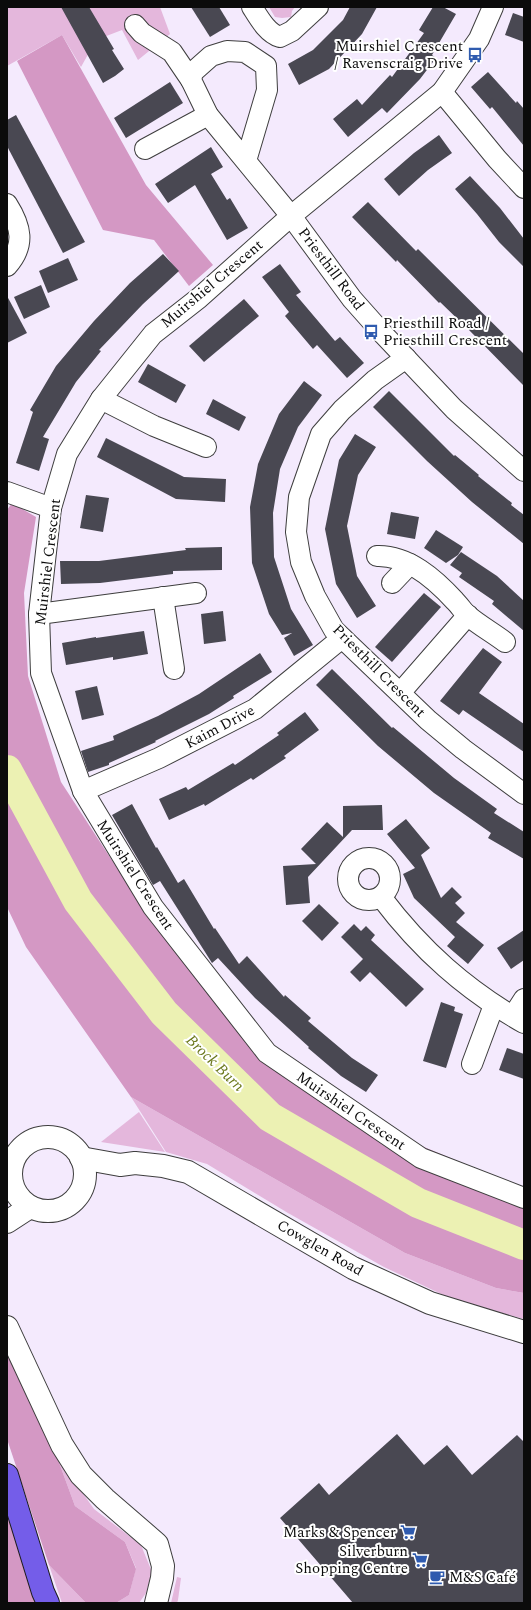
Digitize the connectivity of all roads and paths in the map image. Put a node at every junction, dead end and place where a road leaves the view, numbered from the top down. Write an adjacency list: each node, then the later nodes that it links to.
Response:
1 (252, 7): 2 (street)
2 (318, 7)
3 (493, 7): 6 (street, Muirshiel Crescent)
4 (135, 25): 5 (street, Priesthill Road)
5 (191, 80): 7 (street, Priesthill Road); 9 (street)
6 (442, 92): 10 (street); 12 (street, Muirshiel Crescent)
7 (208, 115): 8 (street); 9 (street, Priesthill Road)
8 (145, 149)
9 (246, 161): 12 (street, Priesthill Road)
10 (524, 188)
11 (7, 204): 13 (street)
12 (291, 216): 14 (street, Priesthill Road); 15 (street, Muirshiel Crescent)
13 (7, 266)
14 (406, 358): 17 (street, Priesthill Road); 27 (street, Priesthill Crescent)
15 (101, 398): 16 (street); 19 (street, Muirshiel Crescent)
16 (206, 447)
17 (524, 471)
18 (7, 492): 19 (street)
19 (51, 508): 25 (street, Muirshiel Crescent)
20 (377, 556): 21 (street)
21 (410, 564): 22 (street); 26 (street)
22 (392, 583)
23 (196, 593): 24 (street)
24 (163, 597): 25 (street); 29 (street)
25 (39, 614): 31 (street, Muirshiel Crescent)
26 (468, 615): 28 (street); 30 (street)
27 (342, 638): 30 (street, Priesthill Crescent); 31 (street, Kaim Drive)
28 (505, 642)
29 (174, 669)
30 (400, 693): 32 (street, Priesthill Crescent)
31 (83, 791): 42 (street, Muirshiel Crescent)
32 (524, 794)
33 (381, 896): 35 (street)
34 (524, 999): 36 (street)
35 (494, 1005): 36 (street); 37 (street)
36 (518, 1020)
37 (472, 1064)
38 (81, 1158): 39 (street, Cowglen Road); 40 (street); 41 (street)
39 (120, 1164): 40 (street, Cowglen Road); 46 (street, Cowglen Road)
40 (84, 1182): 43 (street)
41 (10, 1193): 43 (street)
42 (524, 1198)
43 (30, 1207): 44 (street)
44 (7, 1222)
45 (7, 1327): 48 (street)
46 (524, 1332)
47 (7, 1475): 49 (highway)
48 (155, 1600)
49 (48, 1603)

